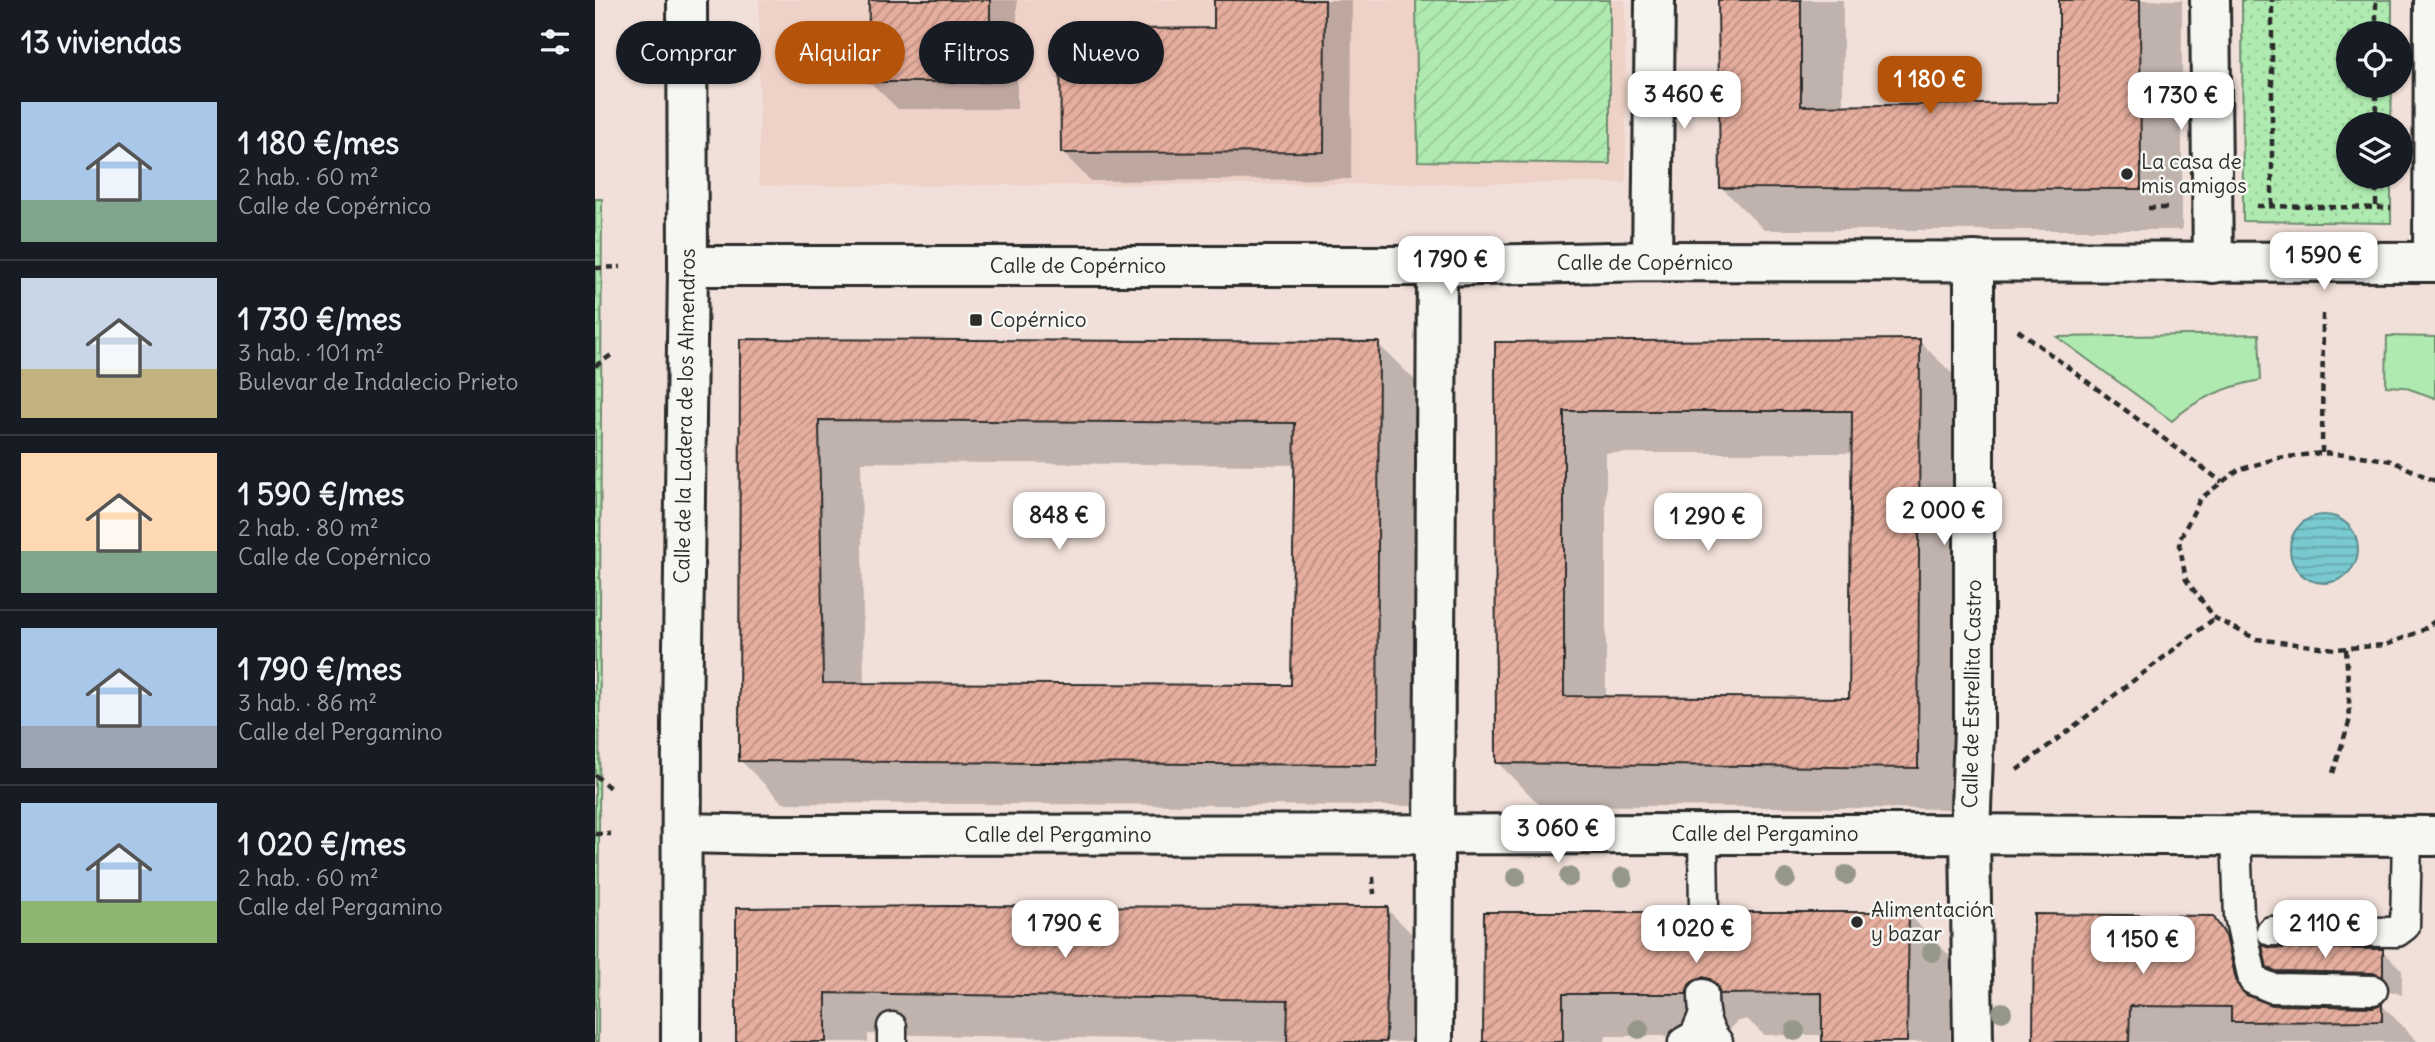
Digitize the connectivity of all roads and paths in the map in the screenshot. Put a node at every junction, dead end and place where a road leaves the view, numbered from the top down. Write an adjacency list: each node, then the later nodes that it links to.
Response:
1 (687, 0): 17 (street, Calle de la Ladera de los Almendros)
2 (1655, 0): 13 (street)
3 (2210, 0): 11 (street)
4 (2272, 0): 9 (path)
5 (2376, 0): 7 (path)
6 (2434, 0): 16 (street)
7 (2376, 21)
8 (2376, 189): 10 (path)
9 (2272, 206): 10 (path); 11 (path)
10 (2376, 206): 12 (path)
11 (2212, 207): 15 (street)
12 (2403, 209)
13 (1652, 261): 14 (street, Calle de Copérnico); 19 (street, Calle de Copérnico)
14 (1974, 261): 15 (street, Calle de Copérnico); 39 (street, Calle de Estrellita Castro)
15 (2213, 262): 16 (street, Calle de Copérnico)
16 (2434, 262)
17 (688, 266): 19 (street, Calle de Copérnico); 35 (street, Calle de la Ladera de los Almendros)
18 (621, 267): 20 (path)
19 (1437, 267): 40 (street)
20 (595, 268)
21 (2323, 311): 25 (path)
22 (2011, 322): 27 (path)
23 (613, 354): 24 (path)
24 (595, 366)
25 (2322, 453): 26 (path); 27 (path)
26 (2434, 478)
27 (2222, 482): 28 (path)
28 (2215, 618): 30 (path); 31 (path)
29 (2435, 621): 30 (path)
30 (2346, 648): 32 (path)
31 (2017, 770)
32 (2333, 773)
33 (595, 775): 34 (path)
34 (610, 788)
35 (683, 833): 40 (street, Calle del Pergamino); 46 (street, Calle de la Ladera de los Almendros)
36 (595, 834): 37 (path)
37 (611, 834)
38 (1703, 834): 39 (street, Calle del Pergamino); 40 (street, Calle del Pergamino); 43 (lane)
39 (1971, 834): 41 (street, Calle del Pergamino); 50 (street)
40 (1434, 836): 47 (street)
41 (2236, 836): 42 (street, Calle del Pergamino); 45 (lane)
42 (2421, 836): 44 (lane)
43 (1704, 912)
44 (2271, 931)
45 (2374, 989)
46 (681, 1042)
47 (1433, 1042)
48 (1683, 1042): 49 (lane)
49 (1718, 1042)
50 (1972, 1042)

